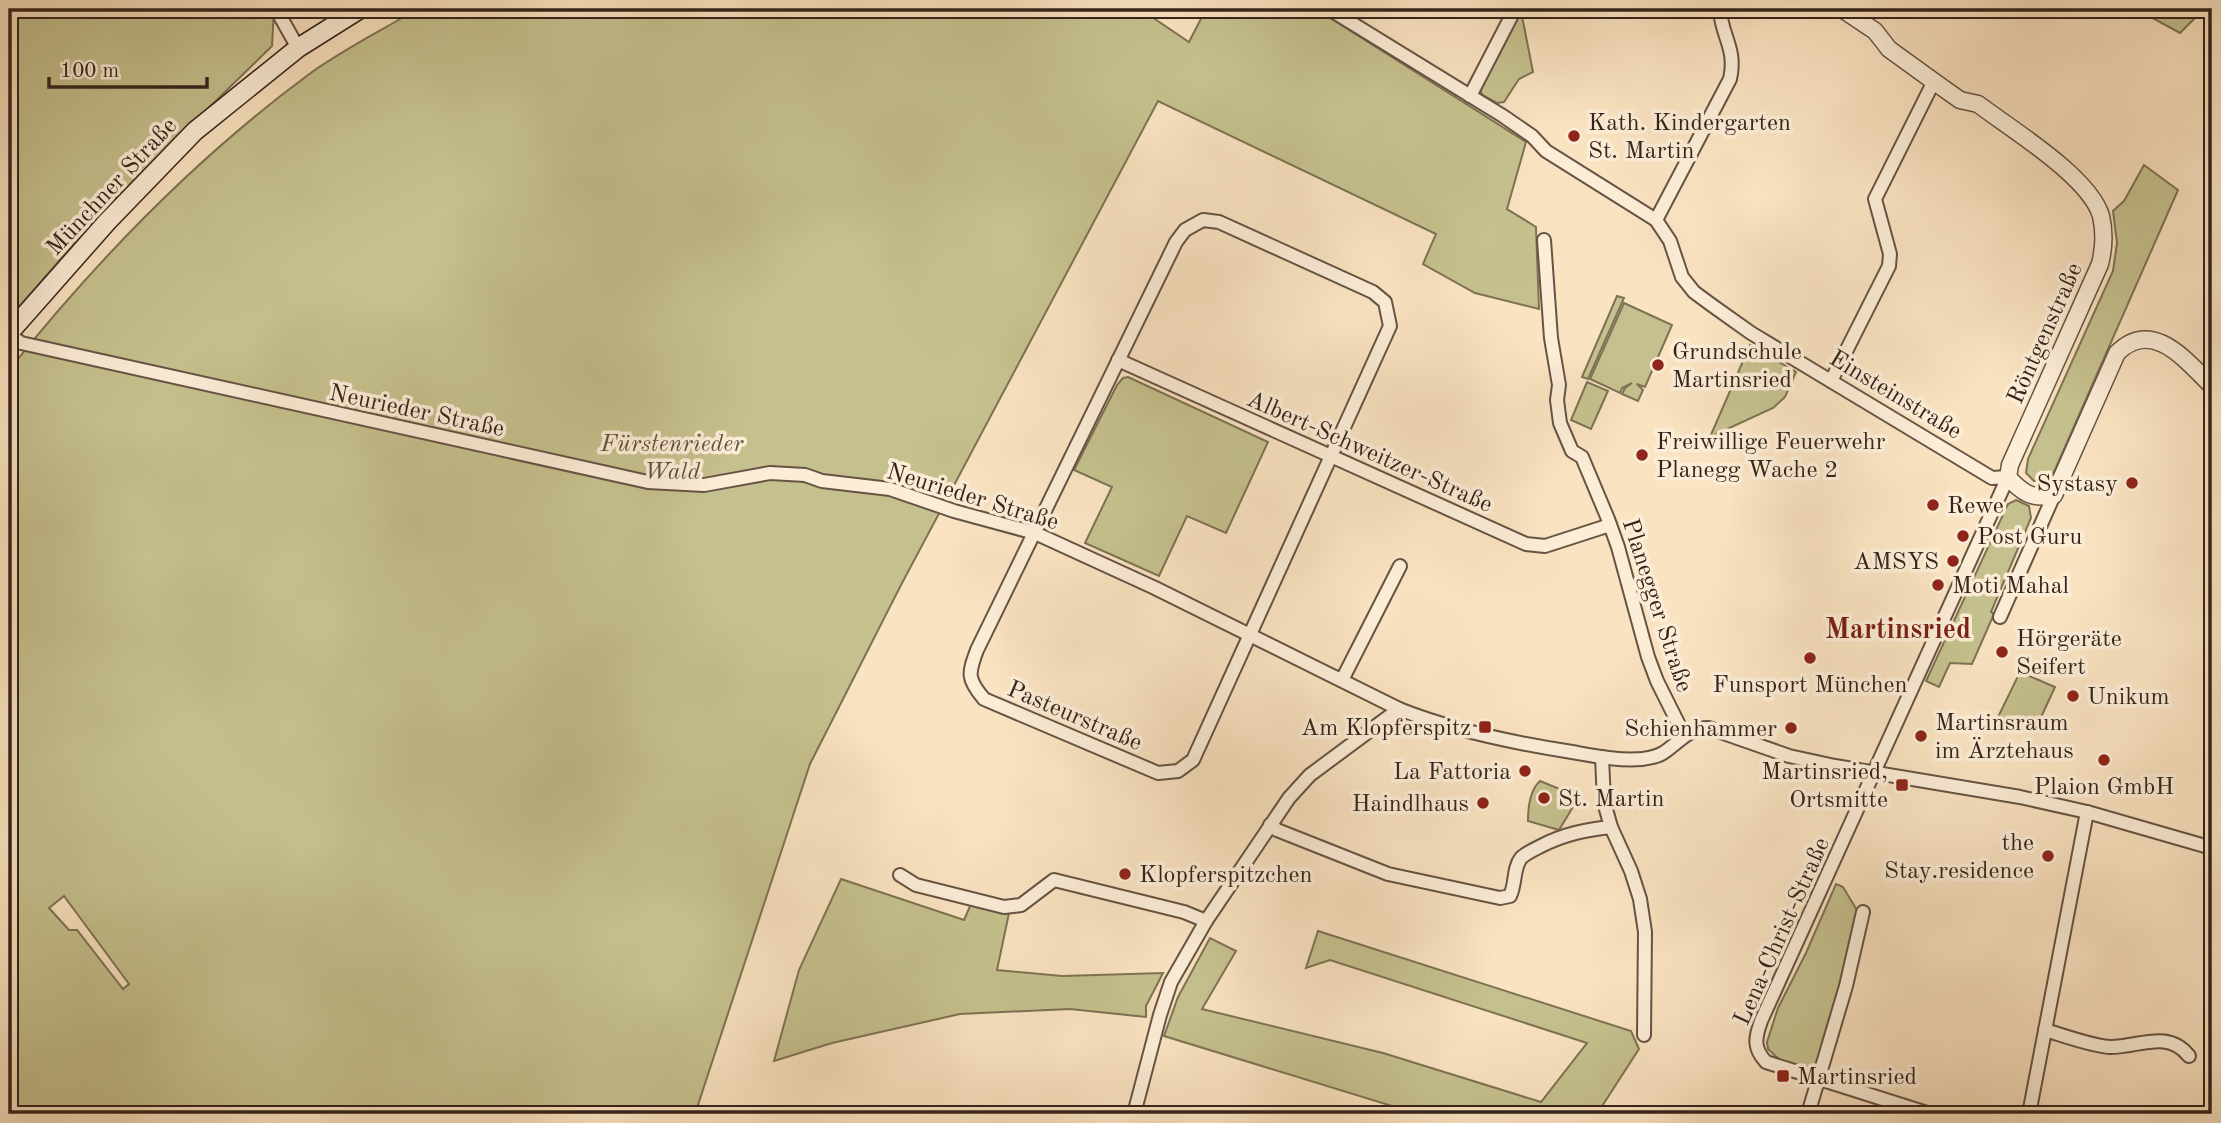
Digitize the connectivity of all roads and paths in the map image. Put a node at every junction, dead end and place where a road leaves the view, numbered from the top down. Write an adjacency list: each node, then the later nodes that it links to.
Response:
1 (281, 9): 7 (street)
2 (360, 9): 7 (main road, Münchner Straße)
3 (1329, 9): 9 (street, Einsteinstraße)
4 (1515, 9): 9 (street)
5 (1720, 9): 10 (street)
6 (1842, 9): 8 (street, Röntgenstraße)
7 (298, 48): 12 (main road, Münchner Straße)
8 (1934, 81): 14 (street); 17 (street, Röntgenstraße)
9 (1470, 96): 10 (street, Einsteinstraße)
10 (1656, 220): 14 (street, Einsteinstraße)
11 (1544, 240): 19 (street, Planegger Straße)
12 (9, 333): 20 (street, Neurieder Straße)
13 (1118, 359): 16 (street, Albert-Schweitzer-Straße); 16 (street, Pasteurstraße); 20 (street, Pasteurstraße)
14 (1831, 381): 17 (street, Einsteinstraße)
15 (2212, 386): 18 (street)
16 (1332, 456): 19 (street, Albert-Schweitzer-Straße); 23 (street, Pasteurstraße)
17 (2008, 477): 18 (street, Einsteinstraße); 28 (street, Röntgenstraße)
18 (2054, 495): 22 (street)
19 (1610, 525): 26 (street, Planegger Straße)
20 (1035, 533): 23 (street, Neurieder Straße); 23 (street, Pasteurstraße)
21 (1400, 566): 24 (street)
22 (2000, 617)
23 (1250, 635): 24 (street, Neurieder Straße)
24 (1342, 680): 25 (street, Neurieder Straße)
25 (1399, 709): 27 (street, Neurieder Straße); 30 (street)
26 (1684, 735): 27 (street, Neurieder Straße); 28 (street)
27 (1602, 757): 31 (street)
28 (1874, 772): 29 (street); 39 (street, Lena-Christ-Straße)
29 (2087, 812): 32 (street); 36 (street)
30 (1270, 825): 31 (street); 35 (street)
31 (1611, 827): 37 (street)
32 (2212, 848)
33 (900, 874): 35 (street)
34 (1863, 912): 39 (street)
35 (1206, 921): 40 (street)
36 (2045, 1030): 38 (street); 43 (street)
37 (1644, 1035)
38 (2189, 1056)
39 (1818, 1080): 41 (street); 42 (street, Lena-Christ-Straße)
40 (1134, 1114)
41 (1808, 1114)
42 (1930, 1114)
43 (2029, 1114)

